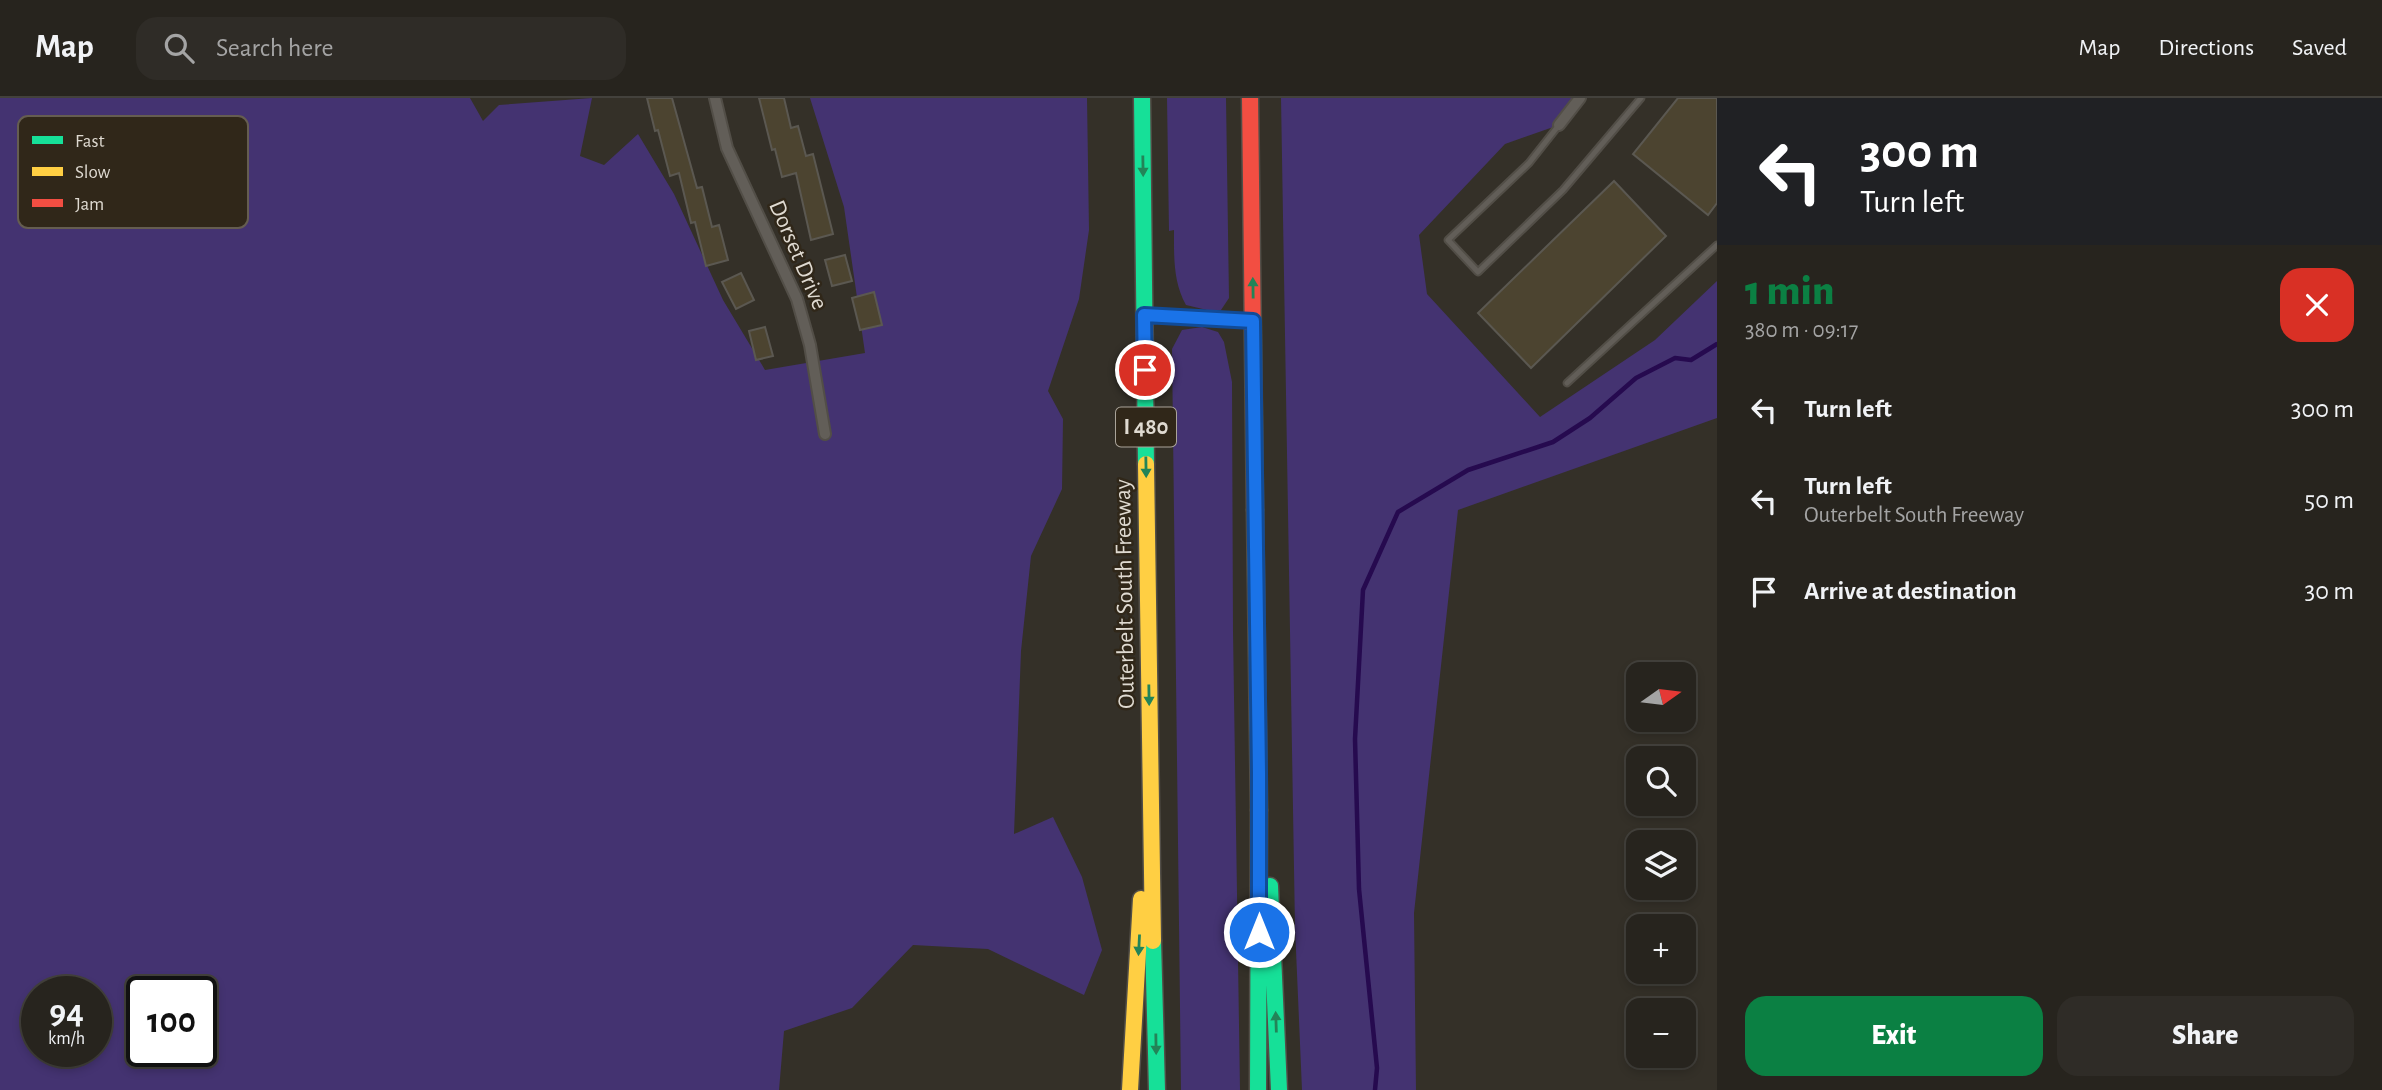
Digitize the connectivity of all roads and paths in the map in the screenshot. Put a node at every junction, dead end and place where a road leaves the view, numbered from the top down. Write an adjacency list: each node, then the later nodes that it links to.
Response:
1 (715, 98): 11 (street, Dorset Drive)
2 (1142, 98): 8 (highway, Outerbelt South Freeway / I 480, one-way to 8)
3 (1250, 98): 9 (highway, one-way to 3)
4 (1580, 98): 6 (street)
5 (1642, 98): 6 (lane)
6 (1559, 125)
7 (1717, 245): 10 (lane)
8 (1144, 315): 9 (lane); 12 (highway, Outerbelt South Freeway / I 480, one-way to 12)
9 (1253, 321): 13 (highway)
10 (1567, 383)
11 (825, 434)
12 (1149, 755): 14 (highway, one-way to 14); 15 (highway, Outerbelt South Freeway / I 480, one-way to 15)
13 (1259, 773): 16 (highway); 17 (highway, one-way to 13)
14 (1130, 1090)
15 (1157, 1090)
16 (1258, 1090)
17 (1279, 1090)

